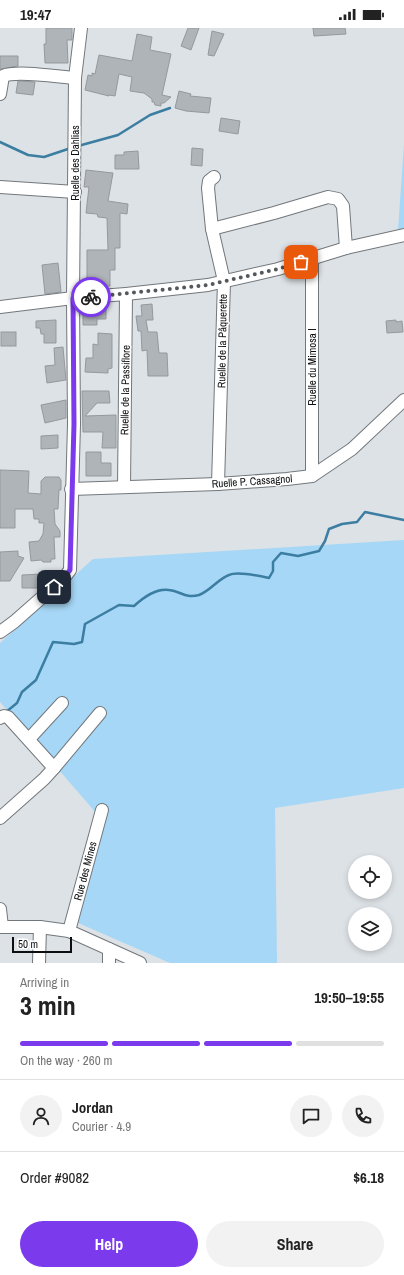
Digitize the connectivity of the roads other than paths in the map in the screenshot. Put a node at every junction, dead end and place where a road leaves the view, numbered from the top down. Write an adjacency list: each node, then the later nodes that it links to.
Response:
1 (81, 28): 2 (street, Ruelle des Dahlias)
2 (75, 78): 3 (street); 6 (street, Ruelle des Dahlias)
3 (0, 94)
4 (214, 177): 7 (street, Ruelle de la Pâquerette)
5 (0, 187): 6 (street)
6 (75, 192): 13 (street, Ruelle des Dahlias)
7 (212, 229): 9 (street); 11 (street, Ruelle de la Pâquerette)
8 (404, 235): 9 (street)
9 (346, 248): 10 (street)
10 (312, 258): 11 (street); 16 (street, Ruelle du Mimosa I)
11 (224, 281): 12 (street); 17 (street, Ruelle de la Pâquerette)
12 (126, 294): 13 (street); 18 (street, Ruelle de la Passiflore)
13 (73, 298): 14 (street); 19 (street, Ruelle des Dahlias)
14 (0, 307)
15 (404, 400): 16 (street, Ruelle P. Cassagnol)
16 (312, 476): 17 (street, Ruelle P. Cassagnol)
17 (218, 484): 18 (street, Ruelle P. Cassagnol)
18 (124, 487): 19 (street, Ruelle P. Cassagnol)
19 (71, 489): 20 (street, Ruelle des Dahlias)
20 (0, 632)
21 (62, 703): 24 (street)
22 (100, 714): 25 (street)
23 (0, 718): 24 (street)
24 (29, 739): 25 (street)
25 (54, 768): 27 (street)
26 (102, 810): 31 (street, Rue des Mines)
27 (0, 818)
28 (0, 910): 29 (street)
29 (1, 927): 30 (street)
30 (40, 927): 31 (street); 33 (street)
31 (69, 931): 32 (street)
32 (109, 949): 34 (street); 35 (street)
33 (39, 963)
34 (109, 963)
35 (140, 963)

